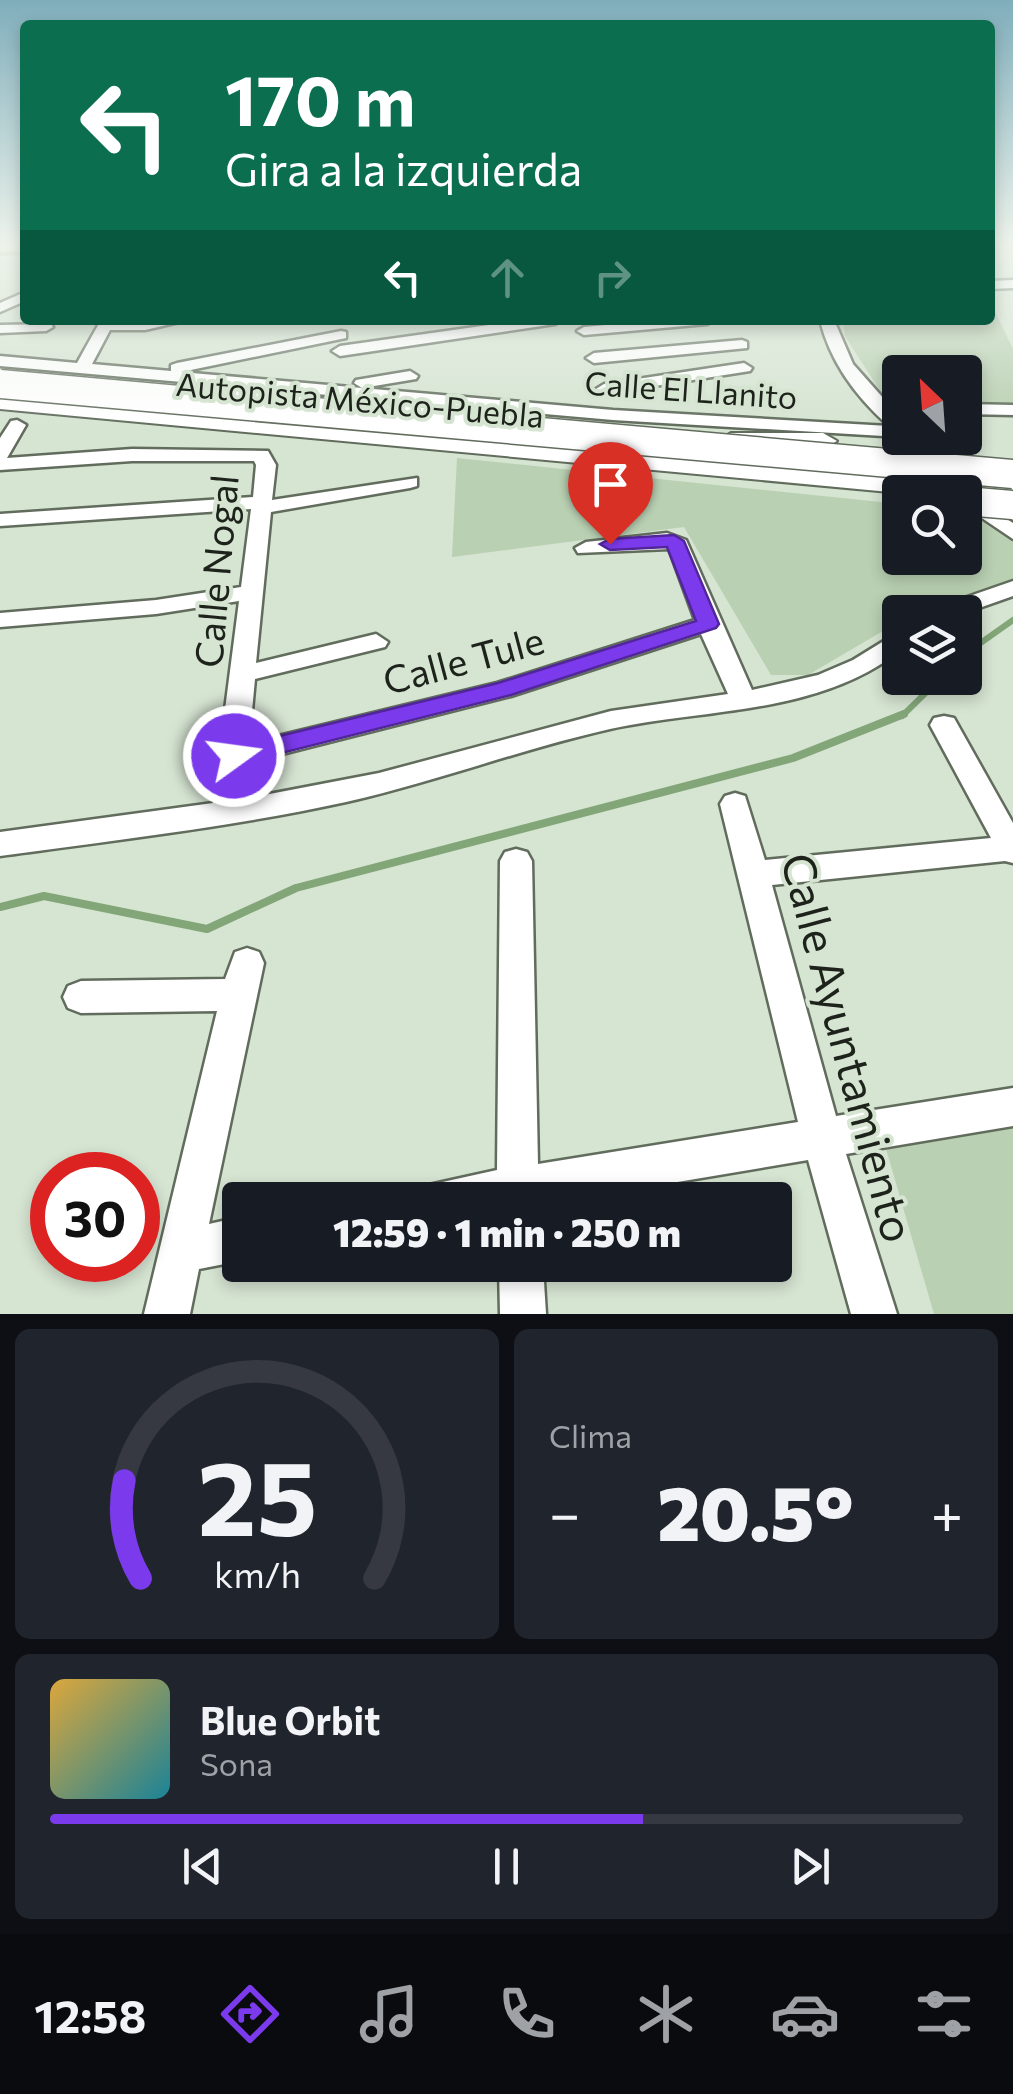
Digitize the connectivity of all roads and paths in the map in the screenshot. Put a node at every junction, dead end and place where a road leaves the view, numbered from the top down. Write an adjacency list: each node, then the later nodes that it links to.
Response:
1 (106, 325): 13 (street)
2 (508, 325): 15 (street)
3 (827, 325): 22 (street)
4 (582, 326): 10 (street)
5 (46, 327): 6 (street)
6 (0, 329)
7 (742, 344): 8 (street)
8 (700, 348): 9 (street); 12 (street)
9 (646, 353): 10 (street); 16 (street)
10 (594, 358): 20 (street)
11 (0, 361): 13 (street, Calle El Llanito)
12 (722, 366)
13 (82, 368): 15 (street, Calle El Llanito)
14 (744, 368): 20 (street)
15 (147, 374): 19 (street, Calle El Llanito)
16 (669, 375)
17 (410, 376): 19 (street)
18 (0, 382): 31 (highway, Autopista México-Puebla); 35 (highway, bridge)
19 (322, 389): 28 (street, Calle El Llanito)
20 (604, 389): 28 (street)
21 (0, 393): 37 (highway)
22 (878, 408): 23 (street); 26 (street)
23 (882, 408)
24 (982, 409): 25 (street)
25 (1013, 410)
26 (882, 412)
27 (8, 413): 29 (highway, Autopista México-Puebla); 32 (street)
28 (613, 415): 30 (street, Calle El Llanito)
29 (280, 428): 38 (highway); 39 (highway, Autopista México-Puebla)
30 (882, 428)
31 (720, 442): 33 (highway); 35 (highway, Autopista México-Puebla)
32 (0, 454)
33 (1013, 458)
34 (0, 464): 41 (street, Calle Nogal)
35 (1013, 471)
36 (410, 482): 41 (street)
37 (1013, 483)
38 (882, 492)
39 (1013, 494)
40 (982, 504): 42 (highway, bridge)
41 (262, 505): 44 (street); 48 (street, Calle Nogal)
42 (1013, 505)
43 (982, 511): 45 (street)
44 (0, 520)
45 (1013, 533)
46 (586, 548): 51 (street)
47 (1013, 588): 49 (street)
48 (252, 593): 50 (street); 54 (street, Calle Nogal)
49 (982, 599)
50 (0, 620)
51 (708, 624): 55 (street); 57 (street, Calle Tule)
52 (376, 642): 54 (street)
53 (882, 651): 55 (street)
54 (243, 674): 57 (street, Calle Nogal)
55 (744, 700): 59 (street)
56 (944, 725): 61 (street)
57 (234, 756): 59 (street, Calle Nogal)
58 (735, 804): 63 (street, Calle Ayuntamiento)
59 (228, 812): 60 (street)
60 (0, 844)
61 (1012, 850): 63 (street)
62 (516, 861): 67 (street)
63 (754, 874): 66 (street, Calle Ayuntamiento)
64 (80, 997): 70 (street)
65 (1013, 1106): 66 (street)
66 (822, 1140): 68 (street); 74 (street, Calle Ayuntamiento)
67 (518, 1182)
68 (581, 1182)
69 (222, 1242): 70 (street)
70 (180, 1250): 72 (street)
71 (521, 1282): 73 (street)
72 (167, 1314)
73 (522, 1314)
74 (874, 1314)

